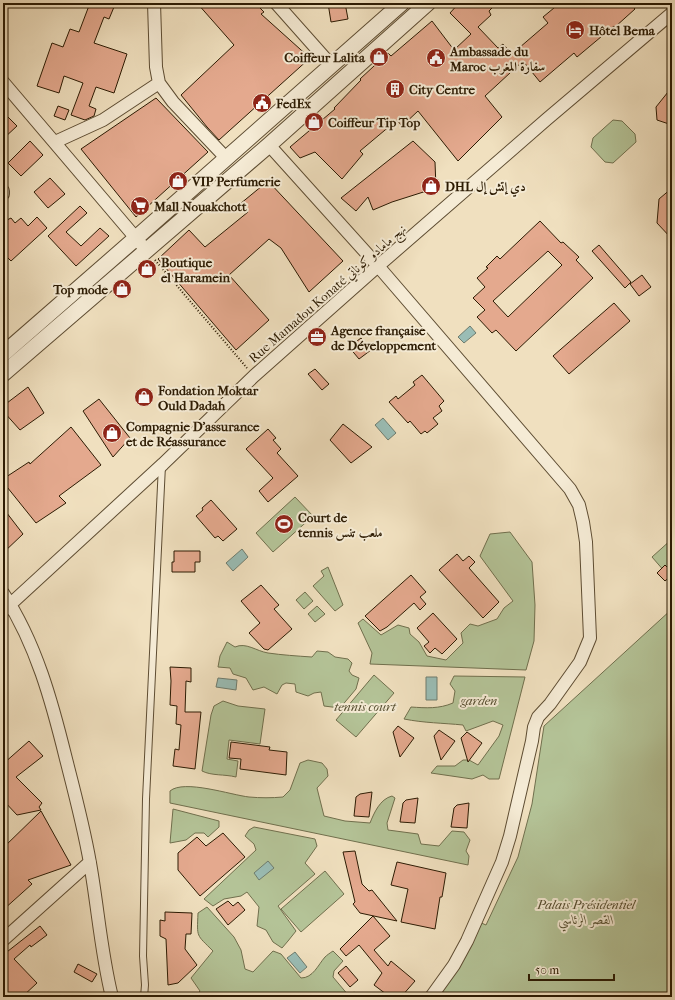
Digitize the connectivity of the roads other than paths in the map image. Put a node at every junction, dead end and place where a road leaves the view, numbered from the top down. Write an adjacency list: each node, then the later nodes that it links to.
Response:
1 (154, 3): 8 (street)
2 (276, 3): 6 (street)
3 (402, 3): 6 (street)
4 (428, 3): 10 (street)
5 (672, 13): 14 (street, Rue Mamadou Konaté نهج مامادو كوناتي)
6 (331, 65): 11 (street)
7 (3, 82): 9 (street)
8 (159, 83): 9 (street); 11 (street)
9 (55, 142): 12 (street)
10 (269, 146): 13 (street); 14 (street)
11 (226, 158): 12 (street)
12 (136, 238): 13 (street); 15 (street)
13 (146, 250): 16 (street)
14 (378, 266): 17 (street, Rue Mamadou Konaté نهج مامادو كوناتي); 24 (street)
15 (3, 354)
16 (3, 374)
17 (163, 464): 19 (street, Rue Mamadou Konaté نهج مامادو كوناتي); 23 (lane)
18 (3, 593): 19 (street)
19 (7, 607): 20 (street)
20 (90, 862): 21 (street); 22 (street)
21 (3, 940)
22 (112, 997)
23 (144, 997)
24 (431, 997)

